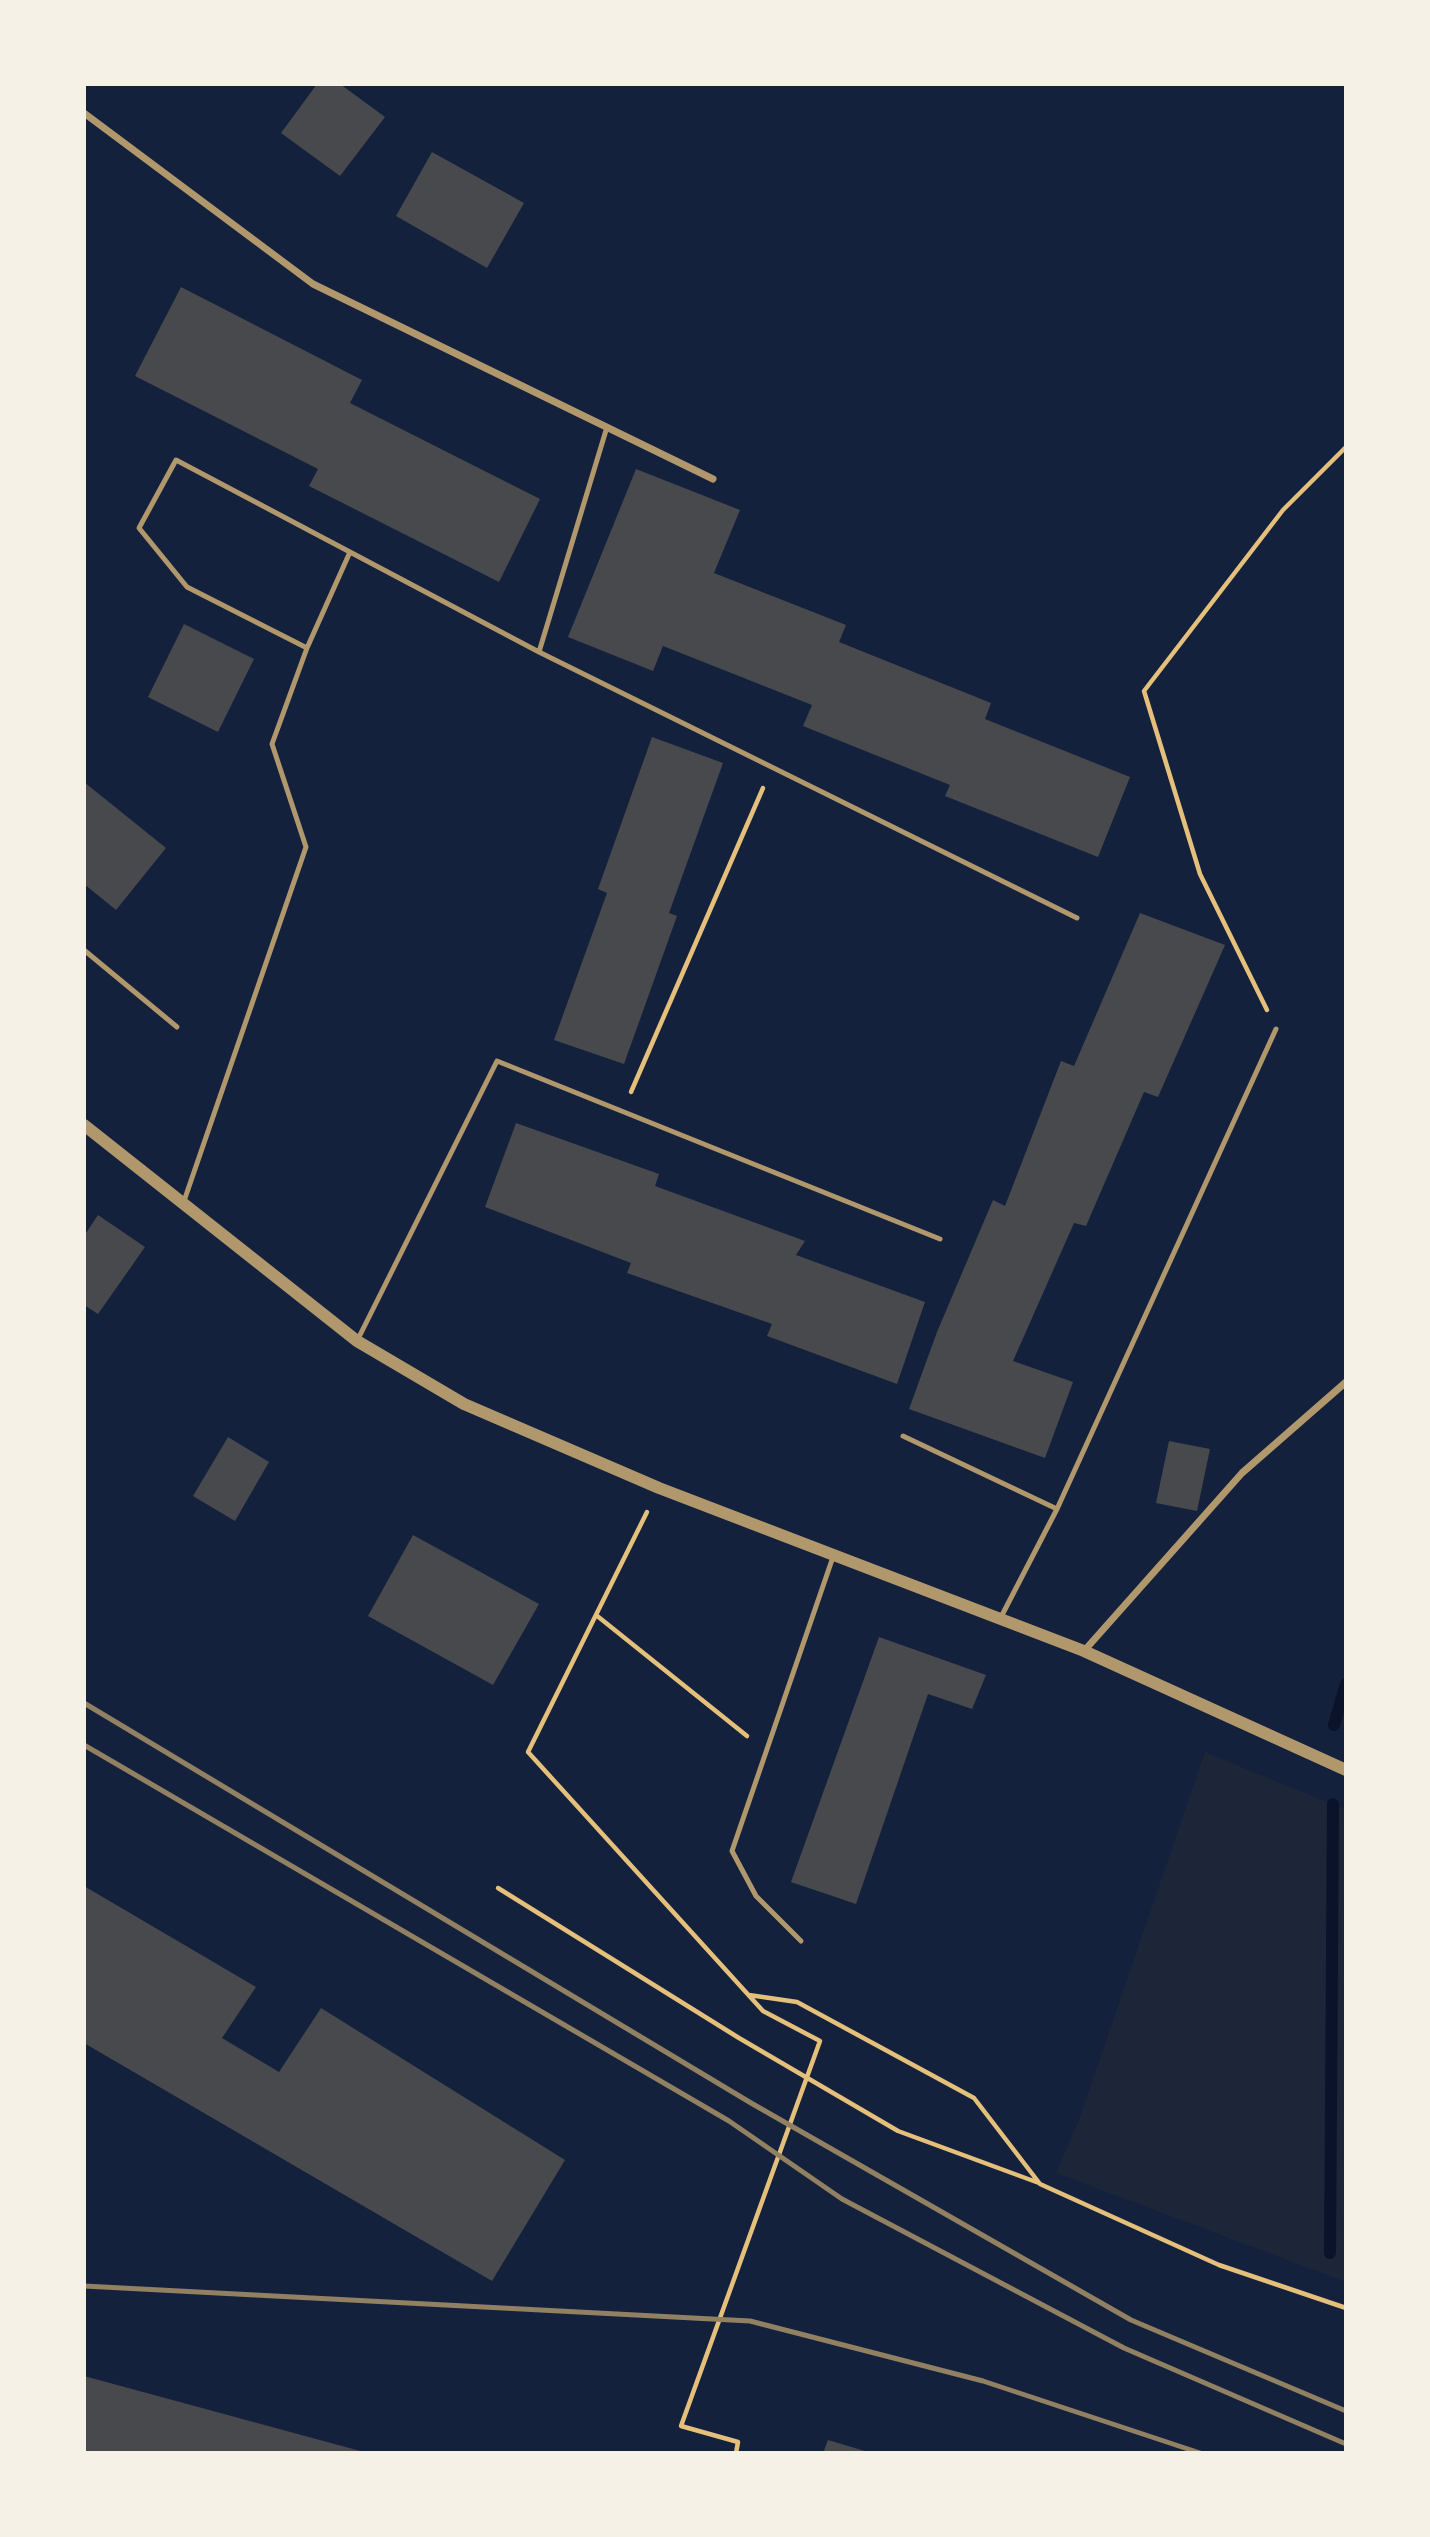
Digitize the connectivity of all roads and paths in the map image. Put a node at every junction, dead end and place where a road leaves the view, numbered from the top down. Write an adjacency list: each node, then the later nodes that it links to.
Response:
1 (84, 113): 2 (street)
2 (607, 427): 4 (street); 7 (lane)
3 (1346, 447): 12 (path)
4 (713, 480)
5 (350, 552): 6 (lane); 6 (lane); 7 (lane)
6 (307, 648): 15 (lane)
7 (540, 653): 8 (lane)
8 (772, 768): 9 (lane); 13 (path)
9 (1077, 918)
10 (84, 950): 11 (lane)
11 (177, 1027)
12 (1276, 1029): 21 (lane)
13 (622, 1112): 16 (lane); 17 (lane)
14 (84, 1125): 15 (street)
15 (183, 1204): 17 (street)
16 (940, 1239)
17 (357, 1341): 20 (street)
18 (1346, 1382): 25 (street)
19 (903, 1436): 21 (lane)
20 (659, 1488): 22 (street); 23 (path)
21 (1057, 1508): 24 (lane)
22 (834, 1554): 24 (street); 26 (lane)
23 (596, 1615): 26 (path); 30 (path)
24 (1000, 1619): 25 (street)
25 (1084, 1651): 27 (street)
26 (767, 1752): 29 (lane)
27 (1346, 1770)
28 (498, 1888): 31 (path)
29 (801, 1941)
30 (749, 1996): 31 (path); 33 (path)
31 (1040, 2183): 32 (path)
32 (1346, 2308)
33 (737, 2453)

